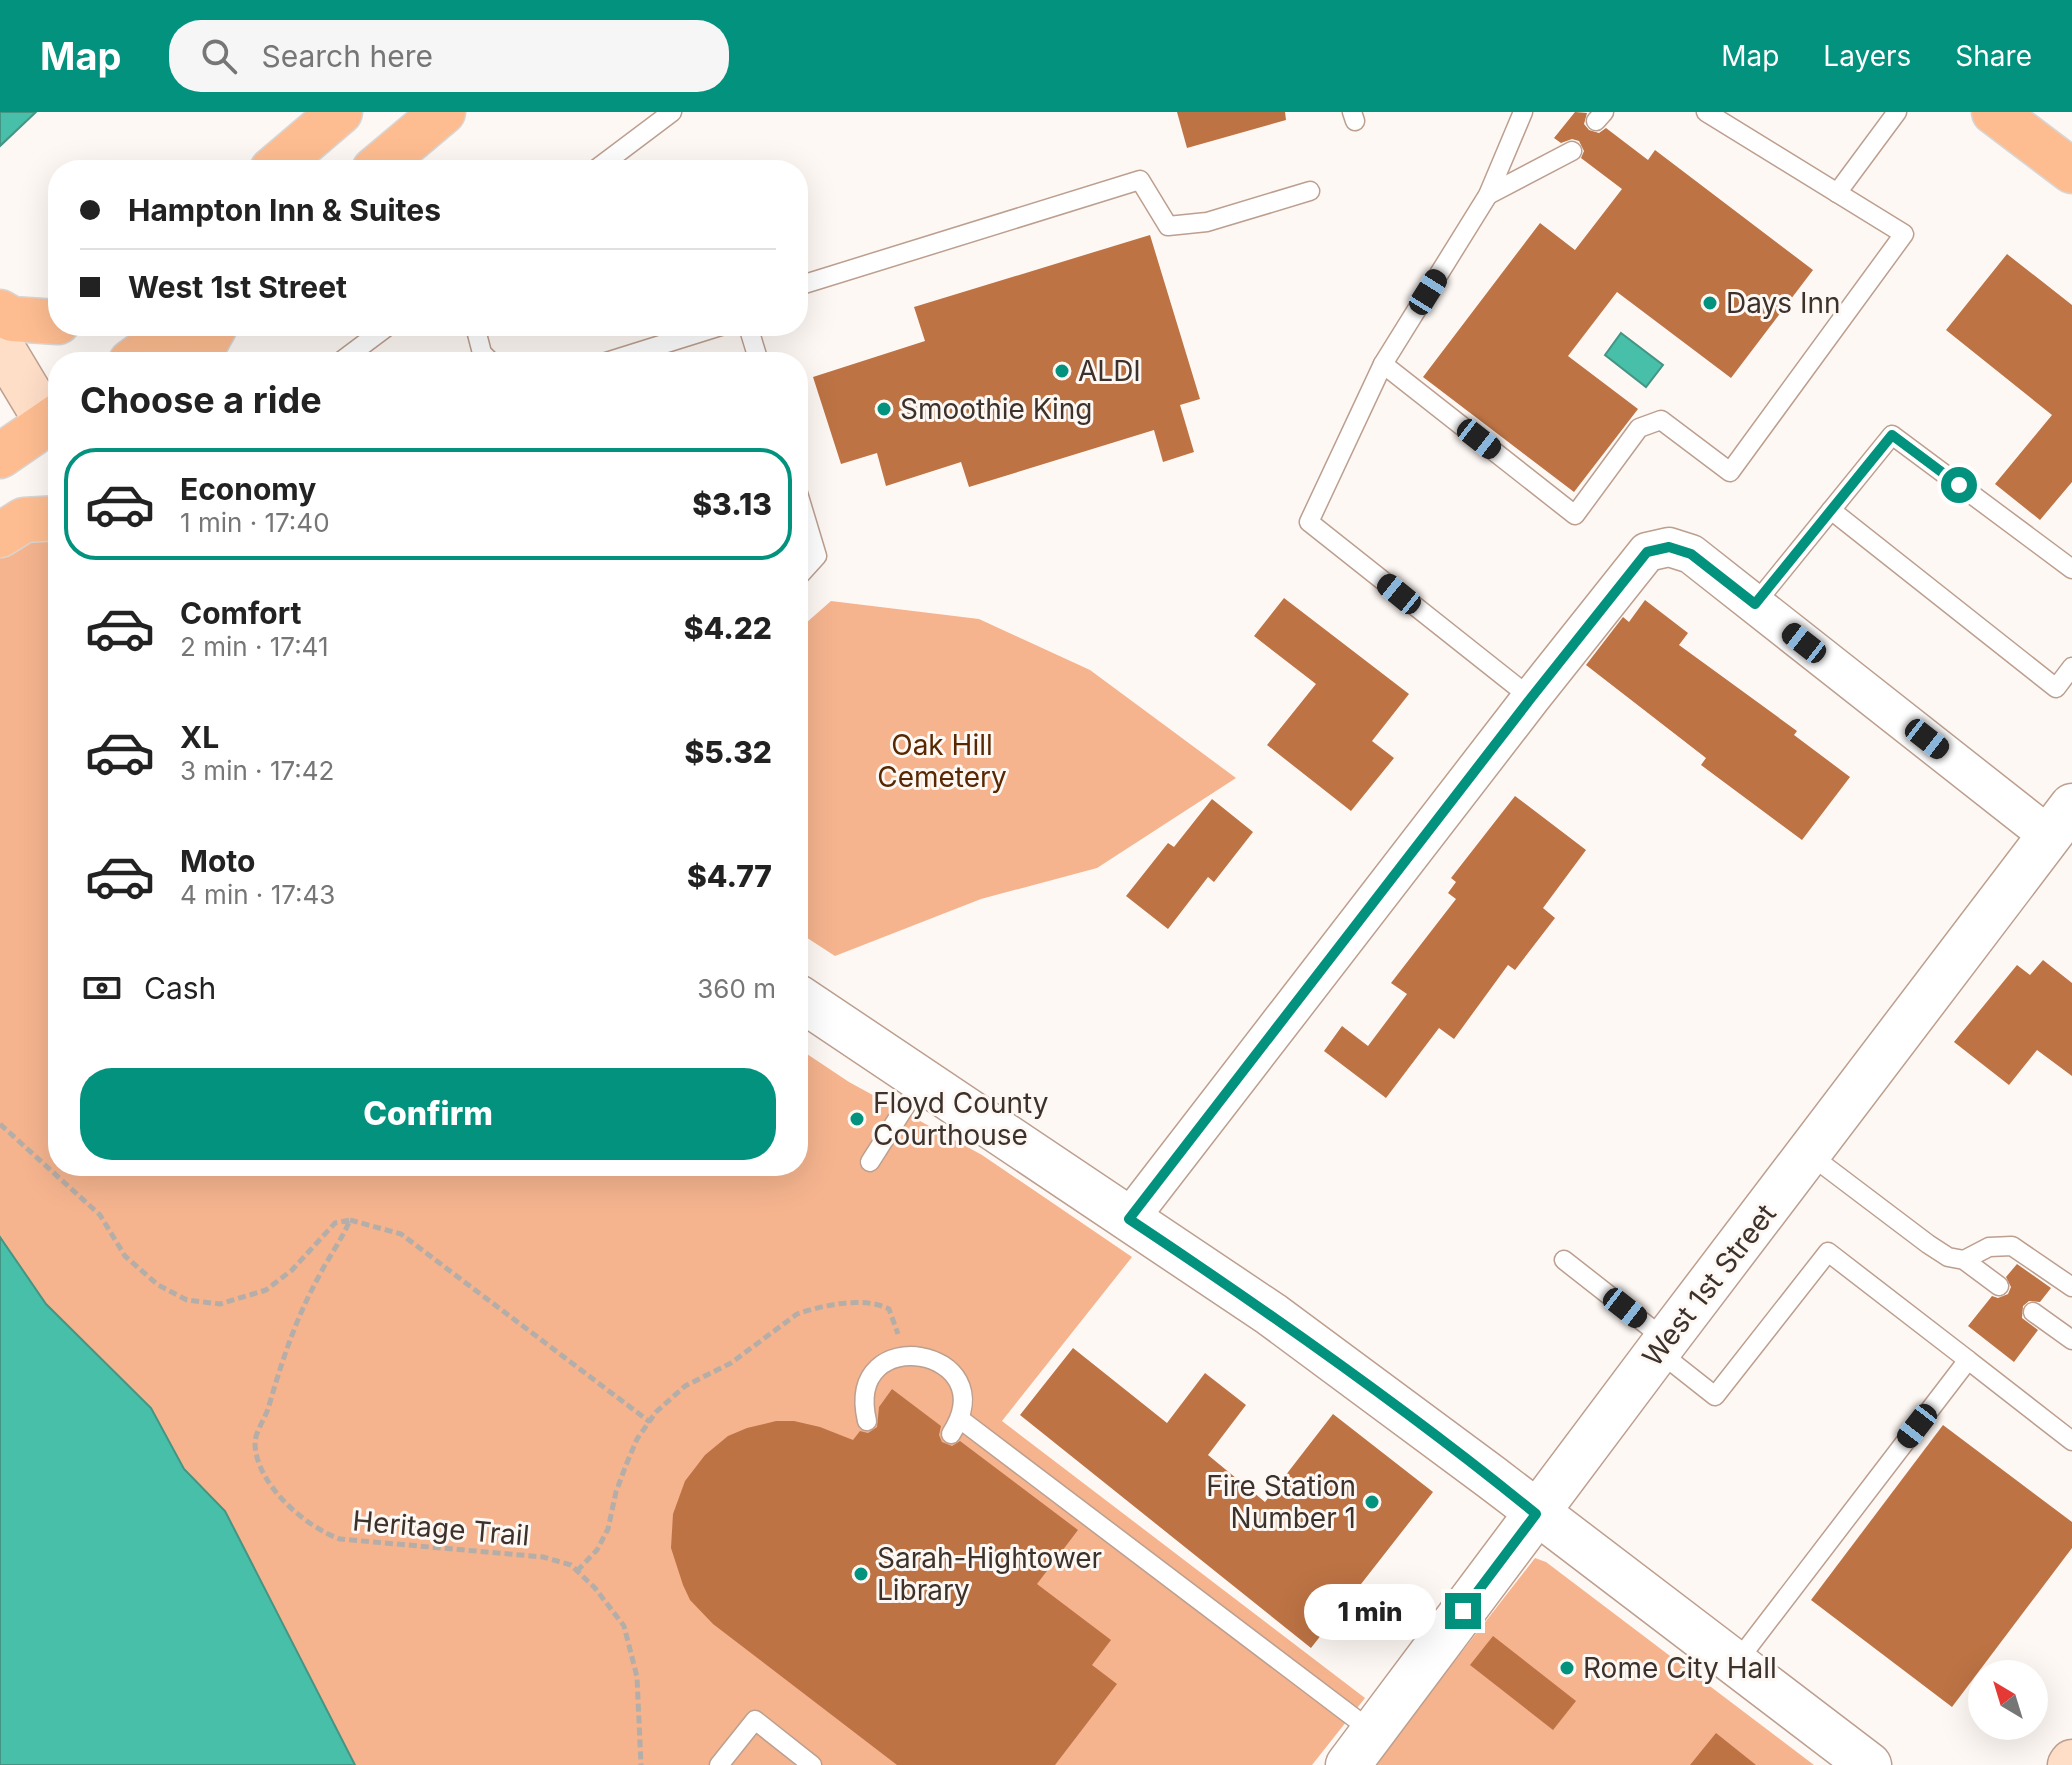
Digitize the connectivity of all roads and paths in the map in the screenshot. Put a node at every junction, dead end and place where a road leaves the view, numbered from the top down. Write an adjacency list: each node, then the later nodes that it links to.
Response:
1 (340, 112): 9 (main road)
2 (443, 112): 10 (main road)
3 (672, 112): 11 (lane)
4 (1523, 112): 15 (lane)
5 (1706, 112): 14 (lane)
6 (1897, 112): 14 (lane)
7 (1994, 112): 12 (main road)
8 (1572, 151): 15 (lane)
9 (284, 160)
10 (386, 160)
11 (608, 160)
12 (2072, 171)
13 (1310, 191): 16 (lane)
14 (1837, 193): 26 (lane)
15 (1488, 195): 26 (lane)
16 (808, 283)
17 (0, 312): 18 (main road)
18 (48, 321)
19 (166, 336): 23 (main road)
20 (375, 336): 24 (lane)
21 (689, 336): 25 (lane)
22 (0, 344): 28 (main road)
23 (145, 352)
24 (353, 352)
25 (638, 352)
26 (1383, 364): 42 (lane)
27 (0, 400): 29 (main road)
28 (48, 414)
29 (48, 421)
30 (48, 428): 31 (main road)
31 (0, 456)
32 (1831, 510): 39 (lane); 40 (lane); 41 (lane)
33 (48, 519): 35 (main road)
34 (808, 526): 36 (lane)
35 (0, 535)
36 (817, 556): 37 (lane); 38 (lane)
37 (808, 558)
38 (808, 566)
39 (2072, 569)
40 (1755, 604): 42 (street); 43 (street)
41 (2072, 667)
42 (1531, 698): 51 (street)
43 (2064, 832): 47 (street, West 1st Street)
44 (808, 1004): 45 (street)
45 (923, 1079): 48 (lane); 51 (street)
46 (0, 1124): 49 (path)
47 (1809, 1154): 54 (lane); 59 (street, West 1st Street)
48 (870, 1162)
49 (48, 1168)
50 (57, 1176): 52 (path)
51 (1129, 1219): 65 (street)
52 (350, 1220): 63 (path); 66 (path, Heritage Trail)
53 (1564, 1260): 59 (lane)
54 (1964, 1260): 55 (lane); 56 (lane)
55 (1999, 1286)
56 (2072, 1287)
57 (2033, 1312): 58 (lane)
58 (2072, 1340)
59 (1662, 1345): 61 (lane); 65 (street, West 1st Street)
60 (902, 1356): 62 (lane); 63 (path); 68 (lane)
61 (1968, 1360): 64 (lane); 67 (lane)
62 (867, 1421)
63 (650, 1422): 66 (path)
64 (2072, 1441)
65 (1536, 1514): 67 (street); 68 (street, West 1st Street)
66 (577, 1571): 69 (path, Heritage Trail)
67 (1735, 1664): 72 (street)
68 (1361, 1748)
69 (641, 1765)
70 (719, 1765): 71 (lane)
71 (812, 1765)
72 (1869, 1765)

